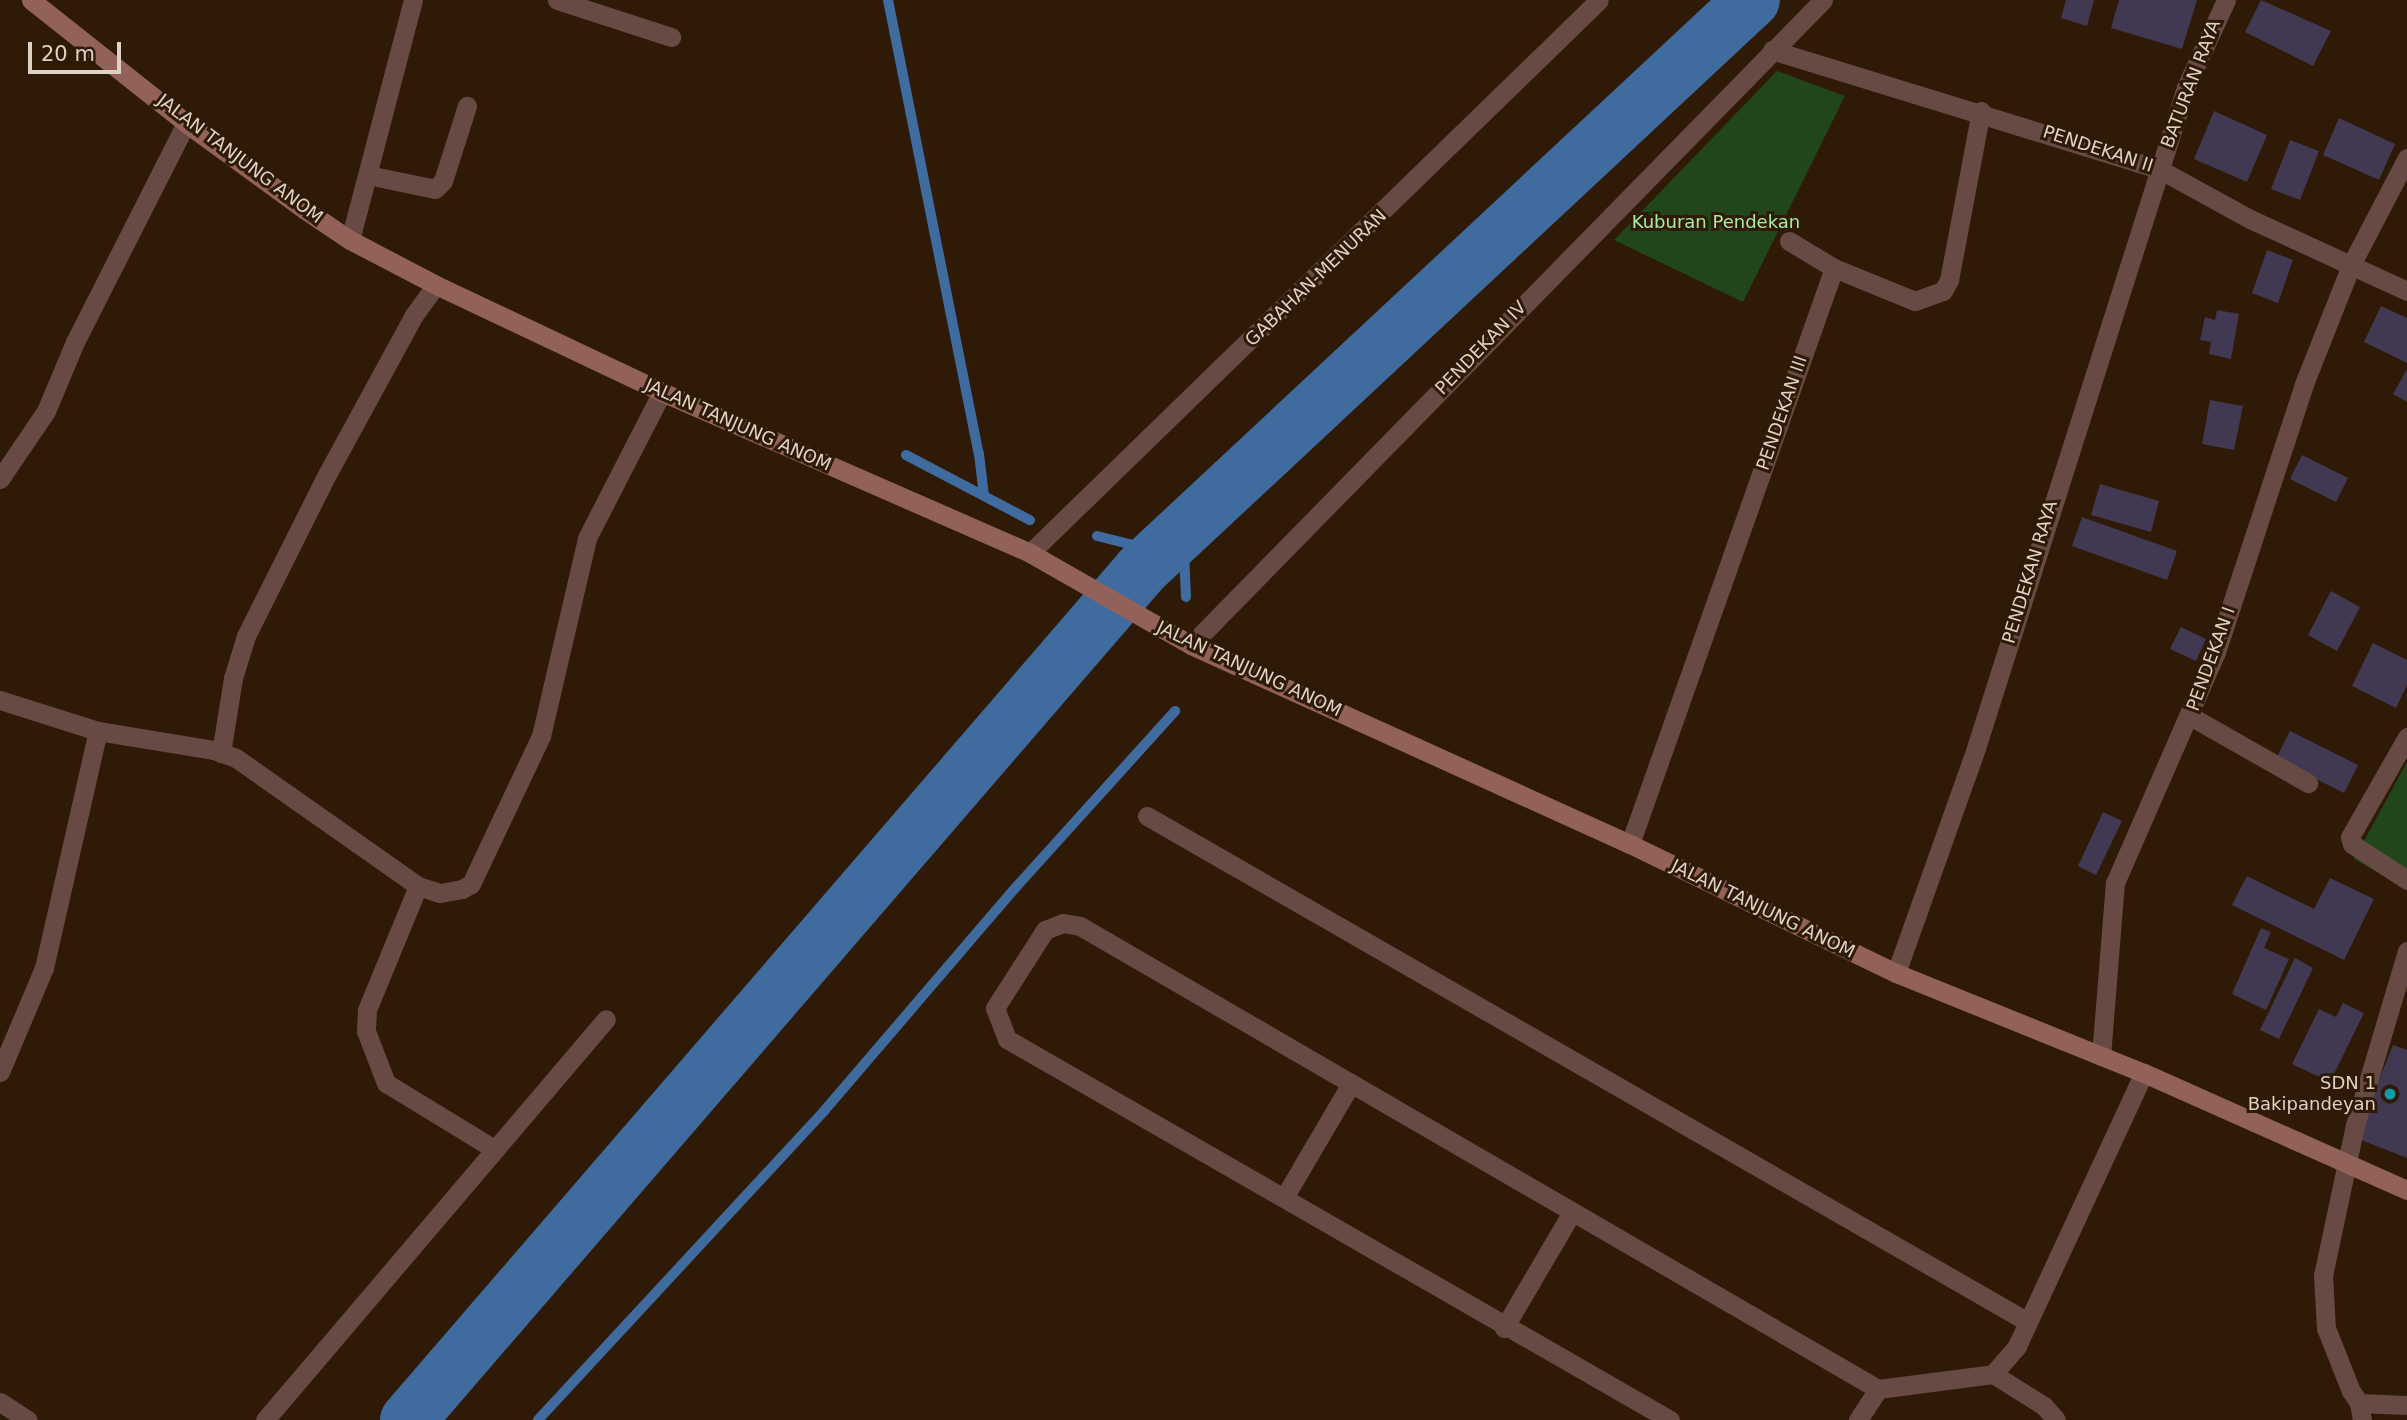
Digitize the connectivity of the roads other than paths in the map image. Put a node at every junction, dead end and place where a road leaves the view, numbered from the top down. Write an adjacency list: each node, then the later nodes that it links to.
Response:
1 (31, 0): 11 (main road, JALAN TANJUNG ANOM)
2 (413, 0): 14 (street)
3 (557, 0): 7 (street)
4 (1599, 0): 23 (street, GABAHAN-MENURAN)
5 (1823, 0): 8 (street, PENDEKAN IV)
6 (2226, 0): 13 (street, BATURAN RAYA)
7 (671, 37)
8 (1772, 50): 10 (street, PENDEKAN II); 24 (street, PENDEKAN IV)
9 (467, 106): 14 (street)
10 (1981, 111): 13 (street, PENDEKAN II); 18 (street)
11 (186, 123): 15 (main road, JALAN TANJUNG ANOM); 22 (street)
12 (2407, 158): 17 (street, PENDEKAN I)
13 (2159, 169): 17 (street, PENDEKAN II); 36 (street, PENDEKAN RAYA)
14 (368, 175): 15 (street)
15 (350, 240): 19 (main road, JALAN TANJUNG ANOM)
16 (1789, 241): 18 (street)
17 (2351, 265): 20 (street, PENDEKAN II); 26 (street, PENDEKAN I)
18 (1833, 268): 32 (street, PENDEKAN III)
19 (436, 285): 21 (main road, JALAN TANJUNG ANOM); 29 (street)
20 (2407, 290)
21 (662, 392): 23 (main road, JALAN TANJUNG ANOM); 34 (street)
22 (0, 479)
23 (1030, 553): 24 (main road, JALAN TANJUNG ANOM)
24 (1191, 645): 32 (main road, JALAN TANJUNG ANOM)
25 (0, 700): 27 (street)
26 (2190, 716): 30 (street); 38 (street, PENDEKAN I)
27 (98, 731): 29 (street); 39 (street)
28 (2407, 737): 33 (street)
29 (221, 753): 34 (street)
30 (2308, 783)
31 (1147, 816): 47 (street)
32 (1630, 844): 36 (main road, JALAN TANJUNG ANOM)
33 (2407, 880)
34 (418, 886): 42 (street)
35 (2407, 951): 43 (street)
36 (1896, 973): 38 (main road, JALAN TANJUNG ANOM)
37 (606, 1019): 42 (street)
38 (2101, 1056): 40 (main road, JALAN TANJUNG ANOM)
39 (0, 1072)
40 (2144, 1073): 43 (main road, JALAN TANJUNG ANOM); 47 (street)
41 (1350, 1086): 45 (street); 45 (street); 46 (street)
42 (494, 1149): 55 (street)
43 (2346, 1166): 44 (main road, JALAN TANJUNG ANOM); 53 (street)
44 (2407, 1190)
45 (1284, 1196): 48 (street)
46 (1571, 1214): 48 (street); 50 (street)
47 (2028, 1322): 49 (street)
48 (1504, 1328): 56 (street)
49 (1993, 1374): 50 (street); 58 (street)
50 (1878, 1389): 57 (street)
51 (0, 1402): 54 (street)
52 (2407, 1405): 53 (street)
53 (2360, 1411)
54 (28, 1420)
55 (265, 1420)
56 (1670, 1420)
57 (1858, 1420)
58 (2056, 1420)

